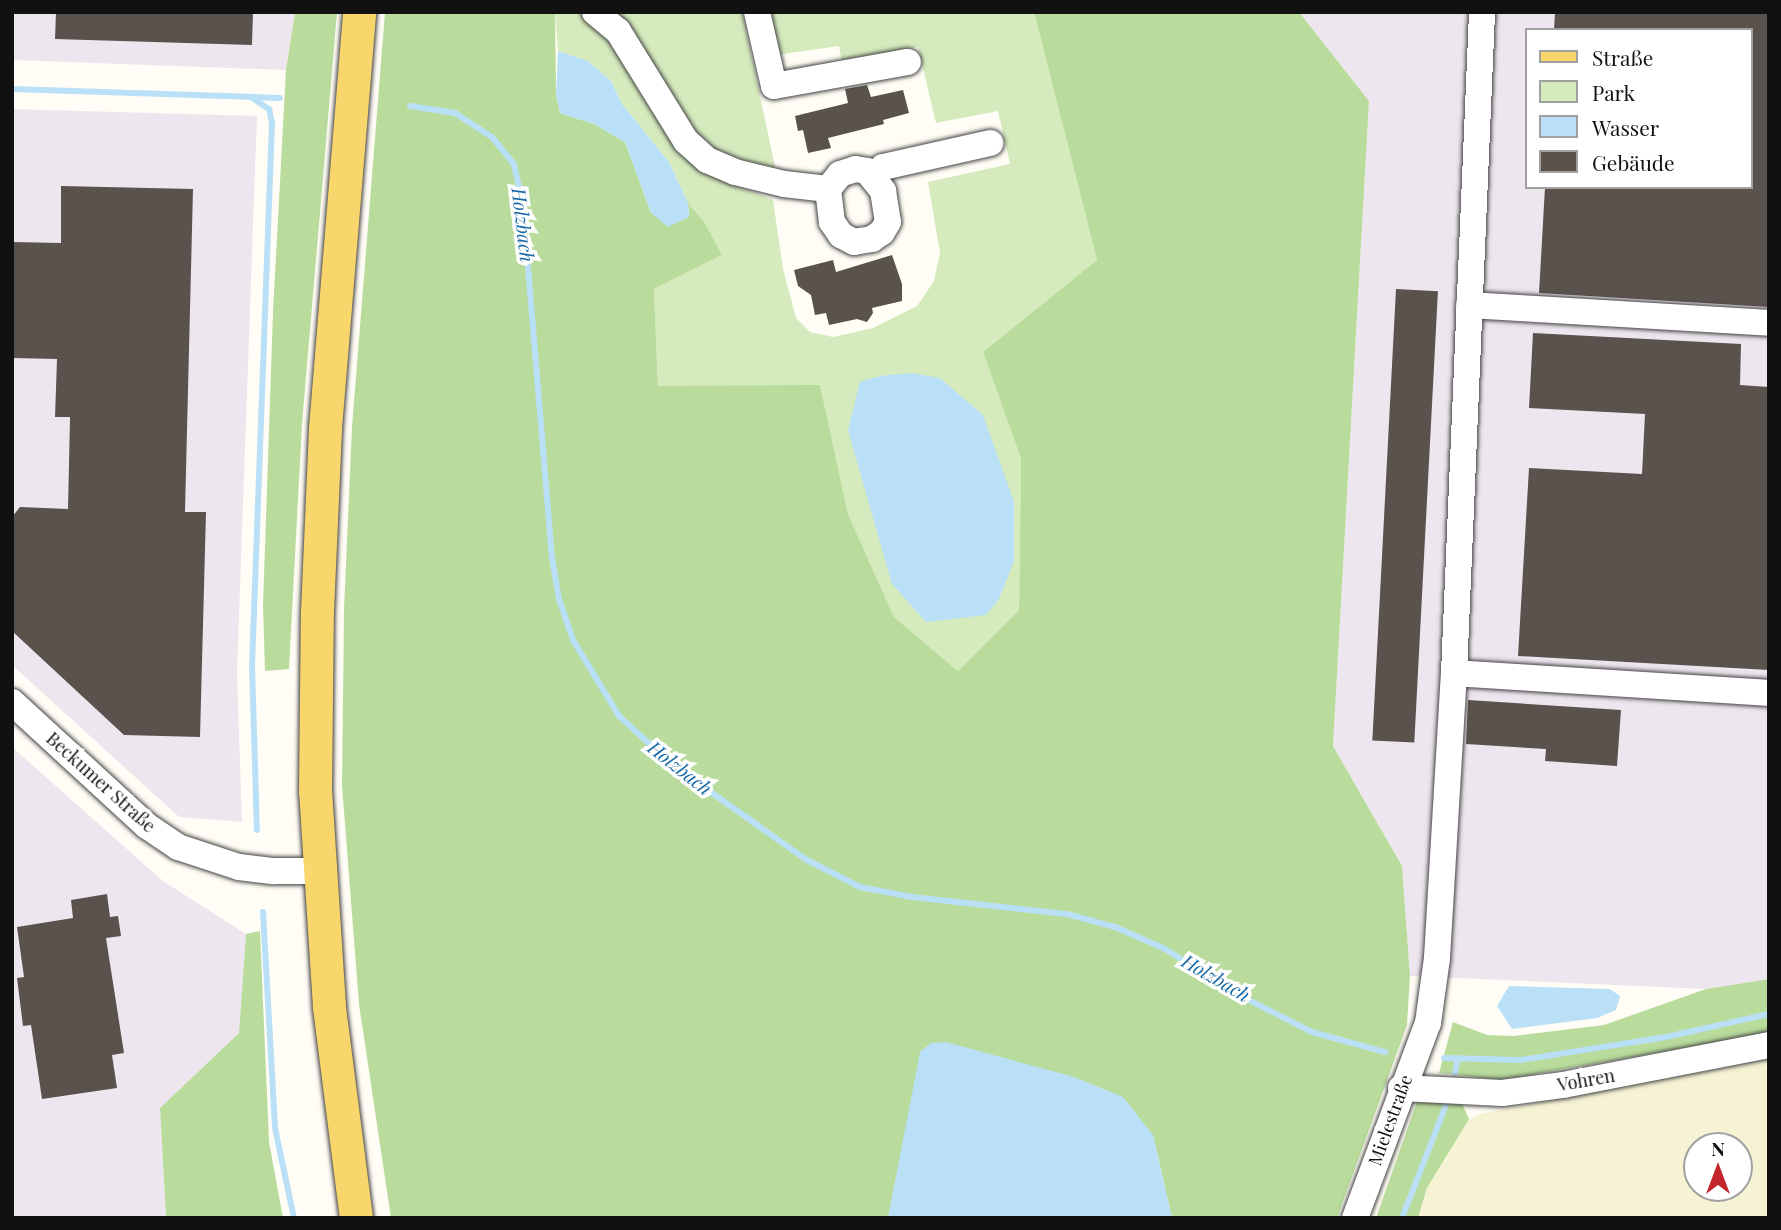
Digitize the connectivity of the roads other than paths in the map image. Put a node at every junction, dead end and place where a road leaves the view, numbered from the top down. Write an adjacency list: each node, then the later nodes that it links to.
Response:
1 (359, 12): 14 (main road)
2 (594, 12): 8 (street)
3 (757, 12): 5 (street)
4 (1482, 12): 9 (street, Mielestraße)
5 (908, 62)
6 (990, 143): 7 (street)
7 (874, 178): 8 (street); 8 (street)
8 (828, 189)
9 (1469, 305): 10 (street); 11 (street, Mielestraße)
10 (1769, 323)
11 (1454, 673): 12 (street); 16 (street, Mielestraße)
12 (1769, 693)
13 (12, 702): 14 (street, Beckumer Straße)
14 (319, 871): 17 (main road)
15 (1769, 1045): 16 (street, Vohren)
16 (1401, 1088): 18 (street, Mielestraße)
17 (356, 1218)
18 (1355, 1218)

